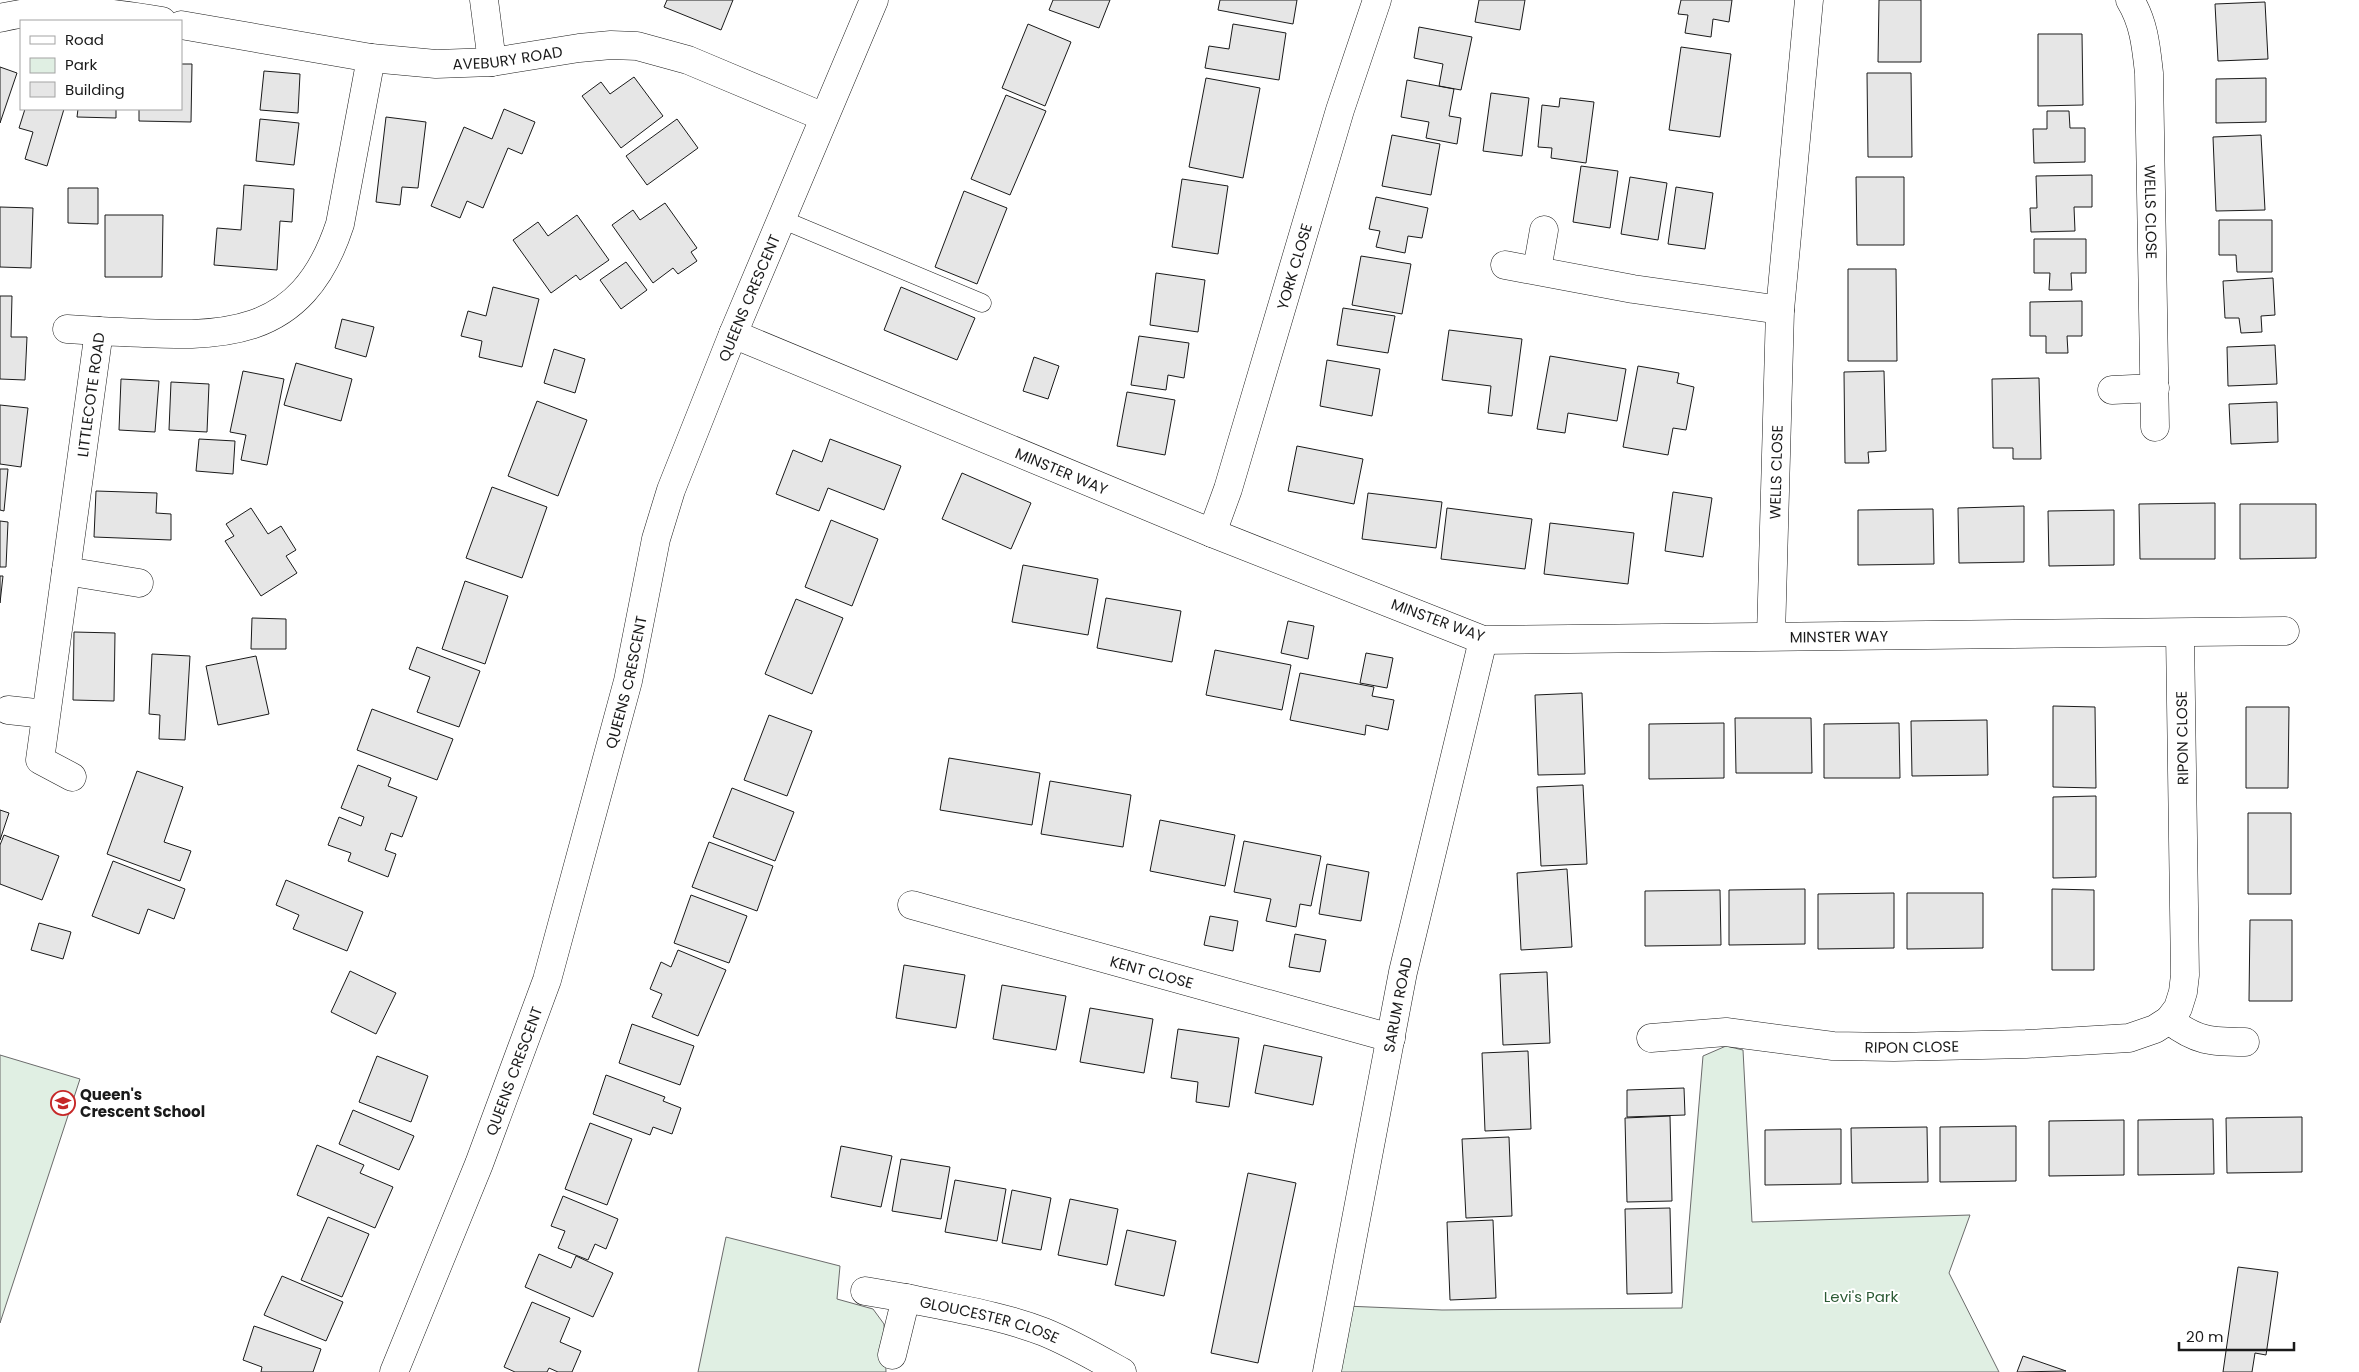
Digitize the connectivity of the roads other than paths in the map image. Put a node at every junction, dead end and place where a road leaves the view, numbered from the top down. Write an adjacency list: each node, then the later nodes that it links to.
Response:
1 (484, 0): 11 (street)
2 (874, 0): 12 (street, QUEENS CRESCENT)
3 (1377, 0): 25 (street, YORK CLOSE)
4 (1809, 0): 18 (street, WELLS CLOSE)
5 (2130, 0): 22 (street, WELLS CLOSE)
6 (130, 8): 7 (street); 8 (street)
7 (0, 18)
8 (160, 20)
9 (182, 25): 10 (street, AVEBURY ROAD)
10 (371, 58): 11 (street, AVEBURY ROAD); 20 (street, LITTLECOTE ROAD)
11 (492, 62): 12 (street, AVEBURY ROAD)
12 (824, 118): 13 (street, QUEENS CRESCENT)
13 (782, 219): 17 (lane); 21 (street, QUEENS CRESCENT)
14 (1544, 230): 16 (street)
15 (1505, 265): 16 (street)
16 (1537, 270): 18 (street)
17 (982, 303)
18 (1780, 310): 30 (street, WELLS CLOSE)
19 (67, 329): 20 (street)
20 (100, 331): 26 (street, LITTLECOTE ROAD)
21 (733, 334): 25 (street, MINSTER WAY); 43 (street, QUEENS CRESCENT)
22 (2154, 388): 23 (street); 24 (street, WELLS CLOSE)
23 (2112, 390)
24 (2155, 427)
25 (1212, 533): 31 (street, MINSTER WAY)
26 (66, 571): 27 (street); 33 (street, LITTLECOTE ROAD)
27 (139, 583)
28 (2285, 631): 29 (street, MINSTER WAY)
29 (2180, 633): 30 (street, MINSTER WAY); 36 (street, RIPON CLOSE)
30 (1771, 636): 31 (street, MINSTER WAY)
31 (1483, 640): 37 (street, SARUM ROAD)
32 (8, 710): 33 (street)
33 (45, 714): 34 (street, LITTLECOTE ROAD)
34 (72, 778)
35 (912, 905): 37 (street, KENT CLOSE)
36 (2169, 1020): 38 (street, RIPON CLOSE); 39 (street)
37 (1391, 1038): 45 (street, SARUM ROAD)
38 (1651, 1038)
39 (2244, 1042)
40 (865, 1291): 41 (street)
41 (906, 1298): 42 (street, GLOUCESTER CLOSE); 44 (street, GLOUCESTER CLOSE)
42 (892, 1355)
43 (394, 1372)
44 (1122, 1372)
45 (1327, 1372)

